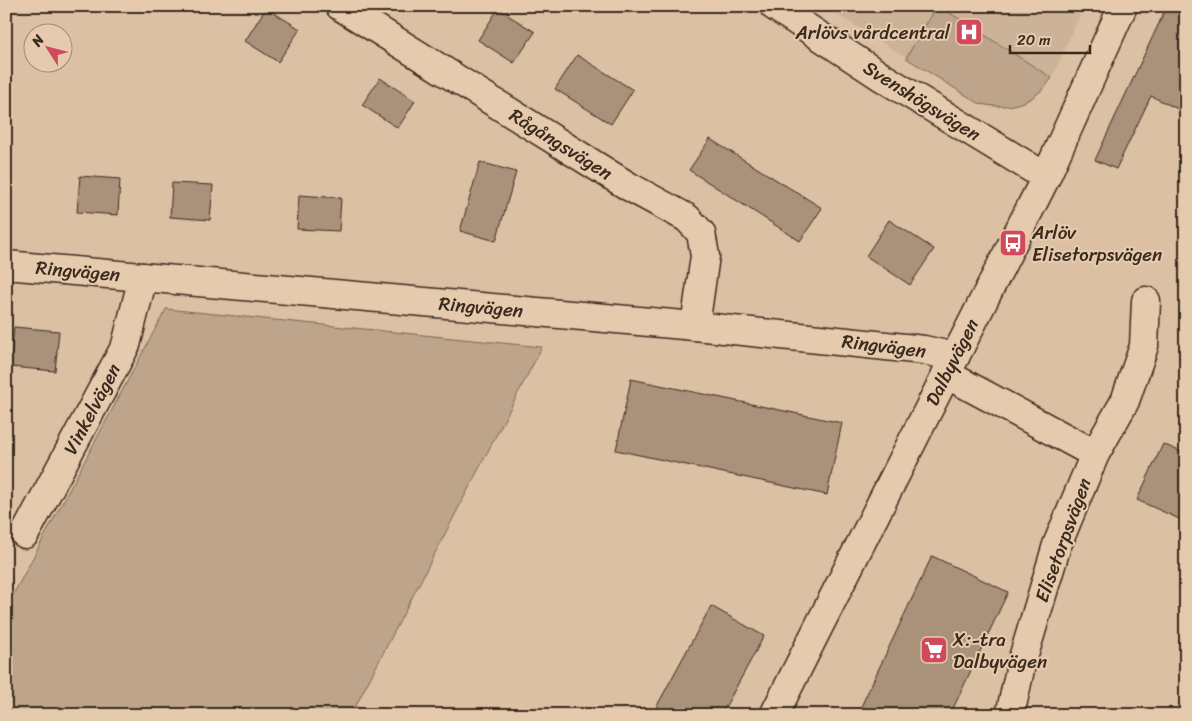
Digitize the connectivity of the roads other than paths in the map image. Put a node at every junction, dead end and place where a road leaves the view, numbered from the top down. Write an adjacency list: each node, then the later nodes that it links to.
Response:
1 (340, 6): 8 (street, Rågångsvägen)
2 (774, 6): 4 (street, Svenshögsvägen)
3 (1123, 6): 4 (street, Dalbyvägen)
4 (1046, 177): 9 (street, Dalbyvägen)
5 (6, 264): 6 (street, Ringvägen)
6 (143, 277): 8 (street, Ringvägen); 11 (street, Vinkelvägen)
7 (1146, 301): 10 (street, Elisetorpsvägen)
8 (695, 326): 9 (street, Ringvägen)
9 (951, 366): 10 (street, Elisetorpsvägen); 12 (street, Dalbyvägen)
10 (1095, 454): 13 (street, Elisetorpsvägen)
11 (25, 534)
12 (774, 715)
13 (1010, 715)

